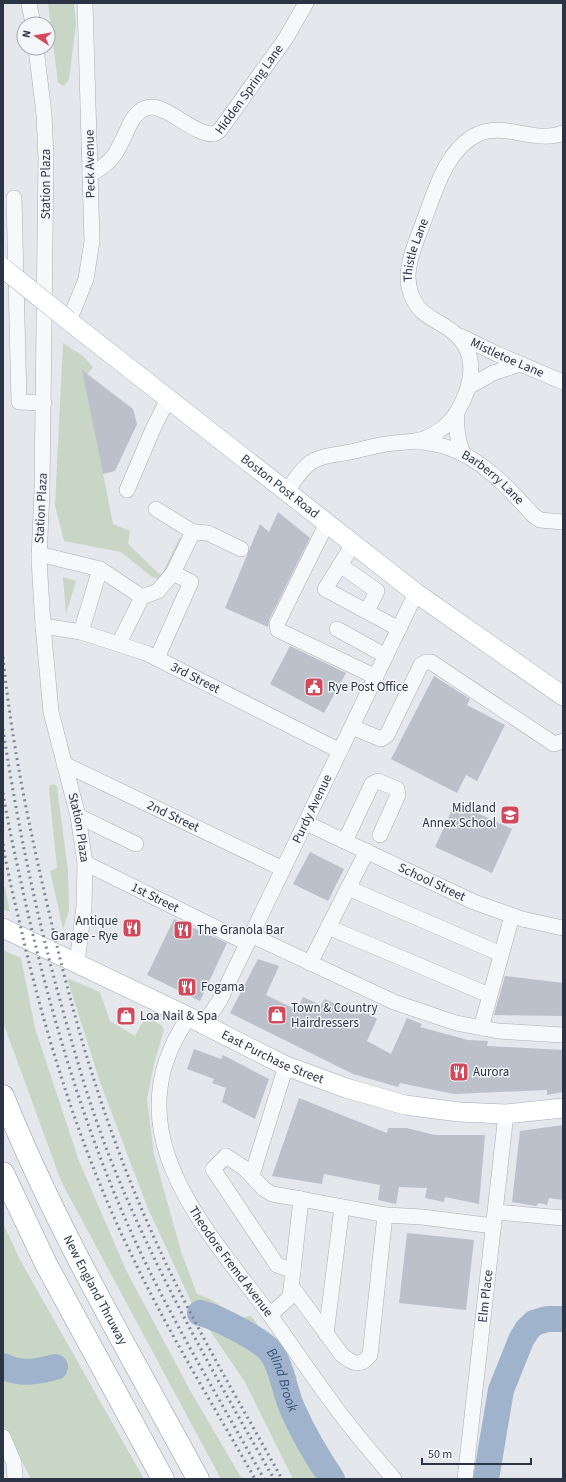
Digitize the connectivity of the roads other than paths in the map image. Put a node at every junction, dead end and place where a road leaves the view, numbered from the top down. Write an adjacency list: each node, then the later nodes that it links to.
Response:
1 (29, 3): 4 (street)
2 (85, 3): 9 (street, Peck Avenue)
3 (306, 3): 9 (street, Hidden Spring Lane)
4 (31, 16)
5 (37, 56): 18 (street, Station Plaza)
6 (563, 133): 7 (street, Thistle Lane)
7 (541, 137): 8 (street); 13 (street, Thistle Lane)
8 (563, 145)
9 (90, 174): 12 (street, Peck Avenue)
10 (14, 198): 18 (street)
11 (3, 268): 12 (main road, Boston Post Road, bridge)
12 (69, 322): 17 (main road, Boston Post Road)
13 (453, 332): 14 (street, Mistletoe Lane); 16 (street, Thistle Lane)
14 (520, 364): 15 (street, Mistletoe Lane); 16 (street)
15 (563, 382)
16 (470, 386): 19 (street, Thistle Lane)
17 (168, 399): 22 (street); 23 (main road, Boston Post Road)
18 (44, 403): 30 (street, Station Plaza)
19 (456, 413): 20 (street, Thistle Lane); 21 (street)
20 (416, 441): 21 (street, Barberry Lane); 23 (street, Thistle Lane)
21 (463, 454): 25 (street, Barberry Lane)
22 (127, 490)
23 (287, 491): 26 (main road, Boston Post Road)
24 (156, 509): 27 (street)
25 (563, 522)
26 (327, 523): 28 (main road, Boston Post Road); 46 (street)
27 (194, 532): 29 (street); 34 (street)
28 (354, 543): 31 (street); 33 (main road, Boston Post Road)
29 (241, 549)
30 (39, 554): 32 (street); 39 (street, Station Plaza)
31 (340, 565): 35 (street); 38 (street)
32 (100, 568): 37 (street); 42 (street)
33 (388, 571): 35 (street); 36 (main road, Boston Post Road)
34 (173, 574): 37 (street); 45 (street)
35 (377, 591): 38 (street)
36 (416, 592): 40 (street, Purdy Avenue); 47 (main road, Boston Post Road)
37 (142, 597): 43 (street)
38 (367, 611): 40 (street)
39 (42, 626): 42 (street, 3rd Street); 51 (street, Station Plaza)
40 (399, 628): 44 (street, Purdy Avenue)
41 (337, 629): 44 (street)
42 (81, 632): 43 (street, 3rd Street)
43 (119, 643): 45 (street, 3rd Street)
44 (386, 656): 46 (street, Purdy Avenue)
45 (157, 658): 50 (street, 3rd Street)
46 (376, 677): 48 (street, Purdy Avenue)
47 (563, 696)
48 (352, 727): 49 (street); 50 (street, Purdy Avenue)
49 (563, 741)
50 (340, 751): 53 (street, Purdy Avenue)
51 (64, 764): 52 (street, Station Plaza); 59 (street, 2nd Street)
52 (78, 816): 56 (street); 58 (street, Station Plaza)
53 (306, 823): 55 (street, School Street); 59 (street, Purdy Avenue)
54 (380, 835): 55 (street)
55 (346, 841): 57 (street, School Street)
56 (136, 844)
57 (367, 851): 60 (street); 61 (street, School Street)
58 (85, 863): 65 (street, 1st Street); 67 (street, Station Plaza)
59 (283, 869): 65 (street, Purdy Avenue)
60 (348, 888): 62 (street); 66 (street)
61 (512, 916): 64 (street, School Street); 66 (street)
62 (328, 927): 68 (street); 69 (street)
63 (3, 928): 67 (main road, East Purchase Street)
64 (563, 928)
65 (249, 939): 68 (street, 1st Street); 70 (street, Purdy Avenue)
66 (501, 954): 69 (street)
67 (77, 963): 70 (main road, East Purchase Street)
68 (310, 963): 71 (street, 1st Street)
69 (489, 995): 71 (street)
70 (197, 1020): 73 (main road, East Purchase Street); 86 (street, Theodore Fremd Avenue)
71 (481, 1028): 72 (street, 1st Street)
72 (563, 1035)
73 (286, 1066): 76 (main road, East Purchase Street); 78 (street)
74 (3, 1096): 91 (highway, New England Thruway)
75 (563, 1108): 76 (main road, East Purchase Street)
76 (506, 1114): 83 (street, Elm Place)
77 (3, 1173): 90 (highway)
78 (252, 1175): 79 (street); 84 (street)
79 (301, 1199): 80 (street); 84 (street)
80 (342, 1207): 81 (street); 87 (street)
81 (385, 1215): 83 (street); 87 (street)
82 (563, 1218): 83 (street)
83 (495, 1219): 93 (street, Elm Place)
84 (293, 1271): 85 (street)
85 (292, 1287): 86 (street); 87 (street)
86 (270, 1315): 92 (street, Theodore Fremd Avenue)
87 (326, 1334)
88 (3, 1437): 89 (street)
89 (15, 1479)
90 (163, 1479)
91 (198, 1479)
92 (394, 1479)
93 (465, 1479)

